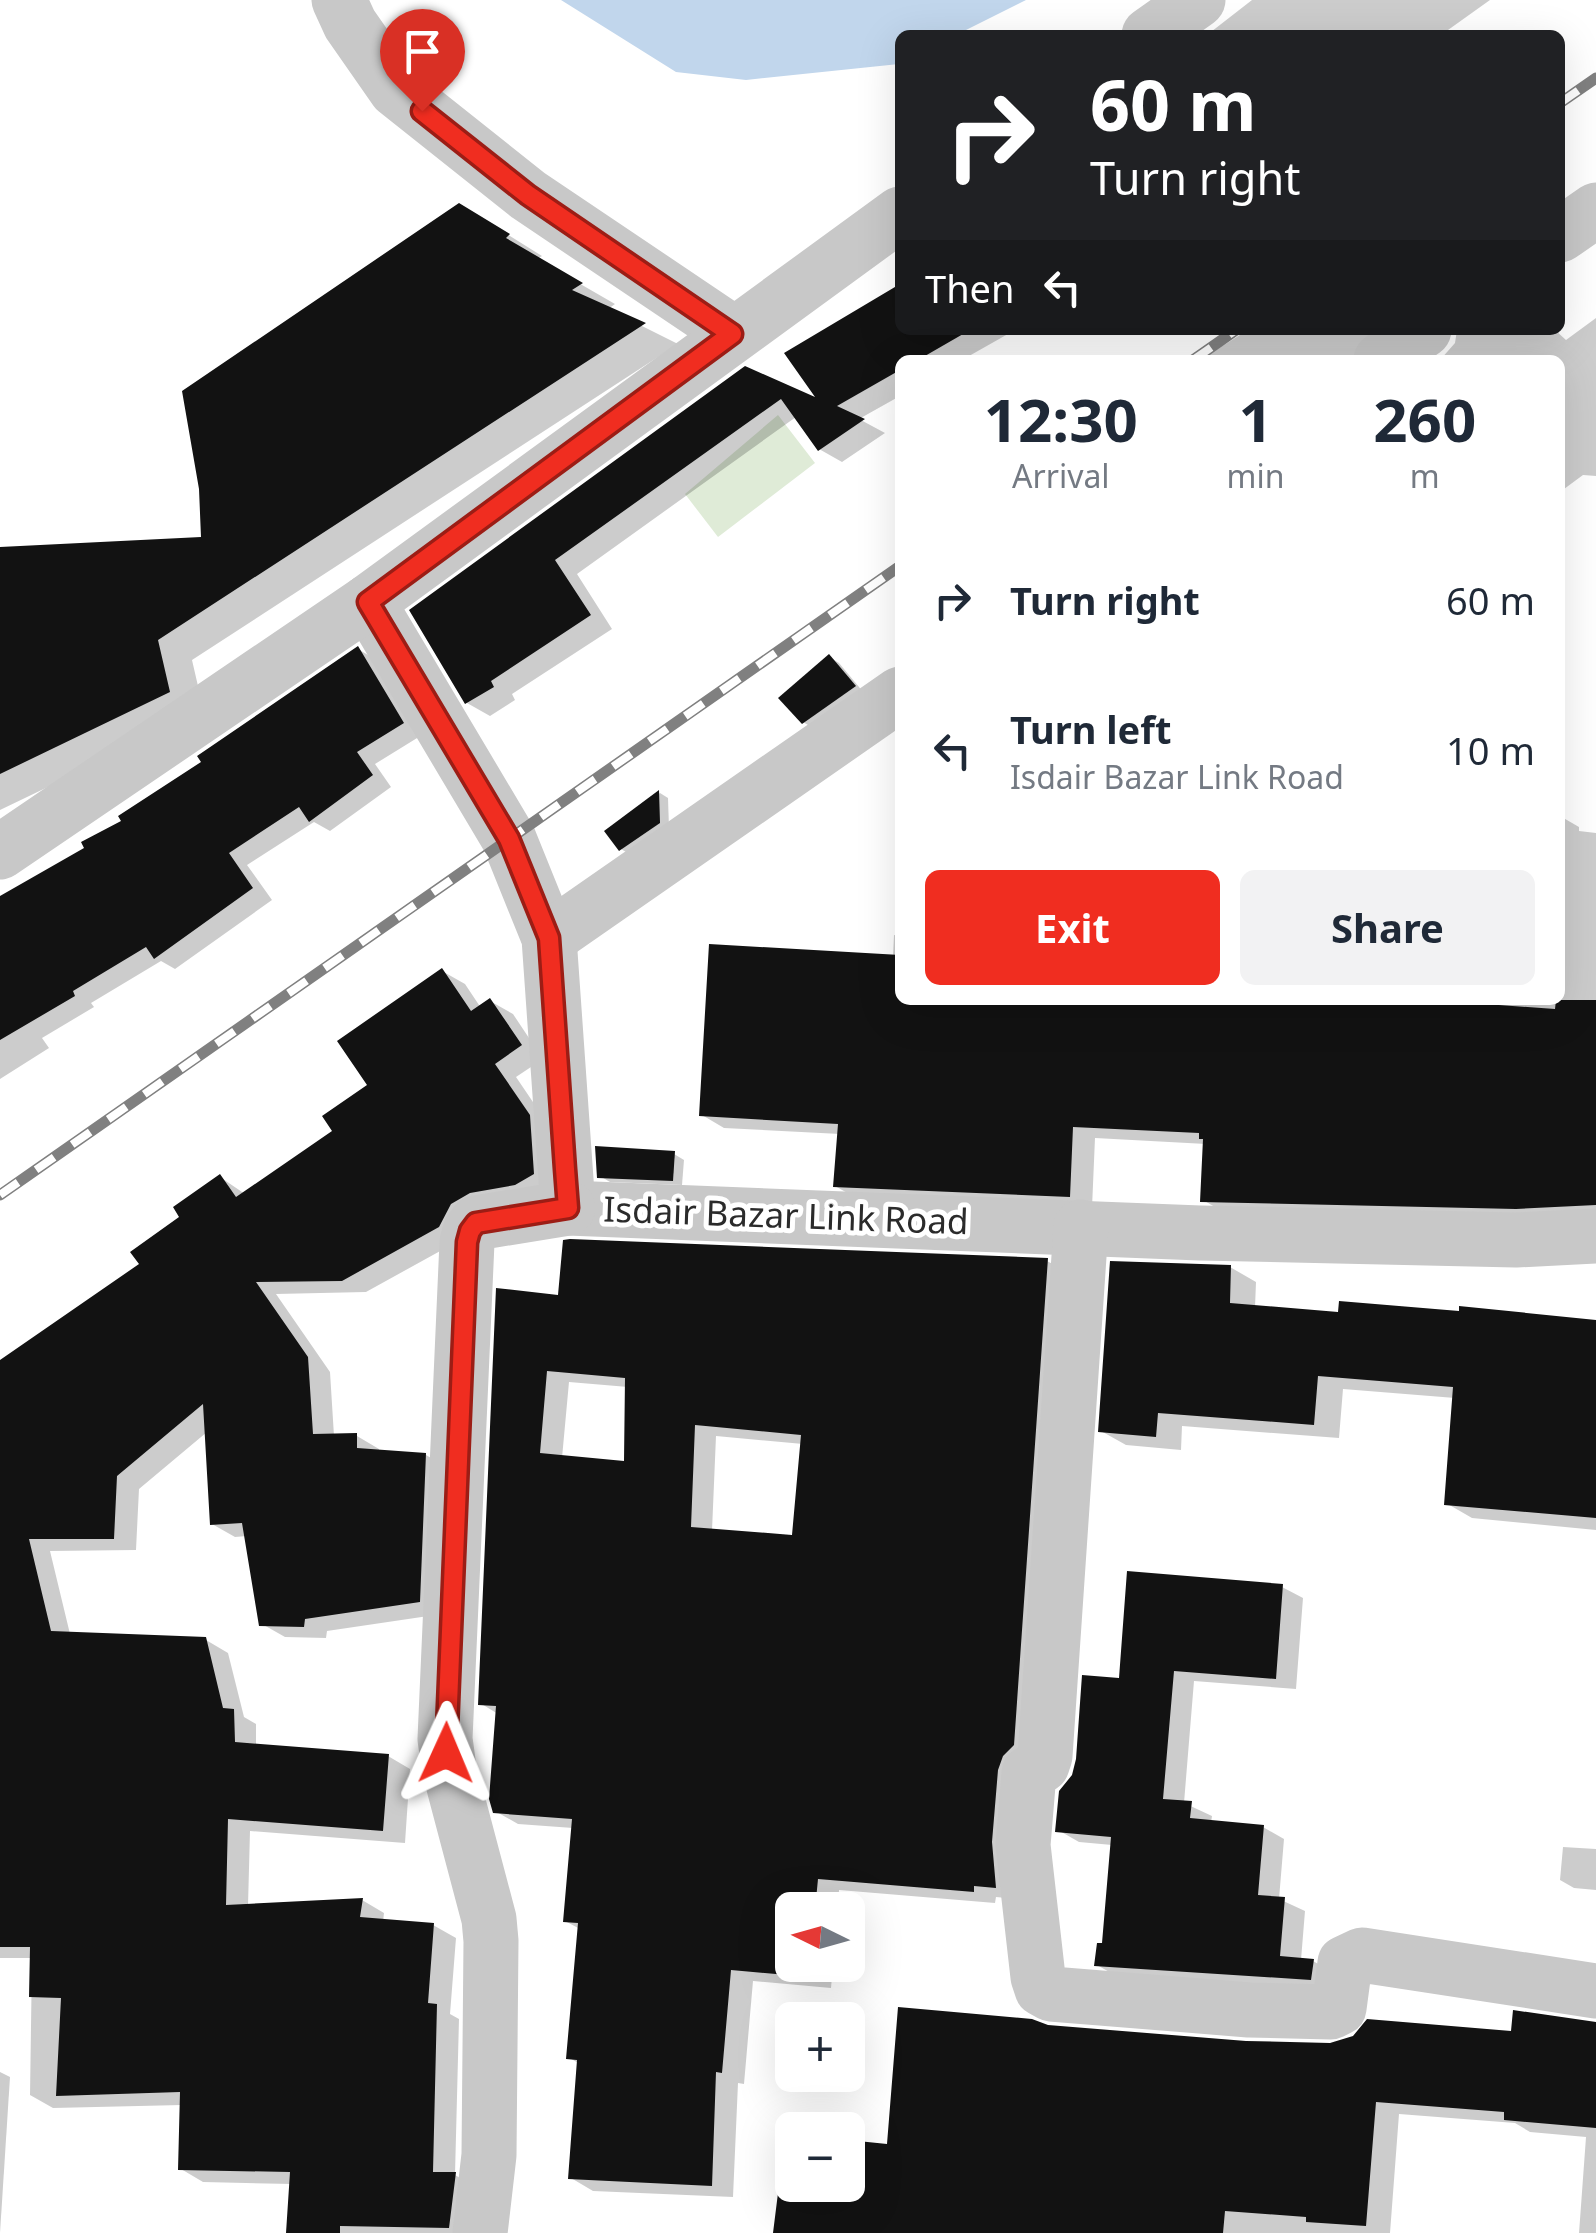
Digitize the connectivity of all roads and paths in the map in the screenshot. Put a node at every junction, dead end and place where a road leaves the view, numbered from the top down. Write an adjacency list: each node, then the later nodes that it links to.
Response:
1 (339, 0): 7 (street)
2 (1198, 0): 3 (street)
3 (1157, 30)
4 (1596, 210): 6 (street)
5 (895, 218): 7 (street)
6 (1565, 232)
7 (732, 334): 10 (street)
8 (1417, 335): 9 (street)
9 (1387, 355)
10 (368, 602): 12 (street); 13 (street, Isdair Bazar Link Road)
11 (895, 697): 13 (street)
12 (0, 852)
13 (549, 938): 14 (street, Isdair Bazar Link Road)
14 (568, 1208): 15 (street, Isdair Bazar Link Road); 18 (street)
15 (1082, 1228): 16 (street, Isdair Bazar Link Road); 17 (street)
16 (1596, 1236)
17 (1596, 1992)
18 (480, 2233)

